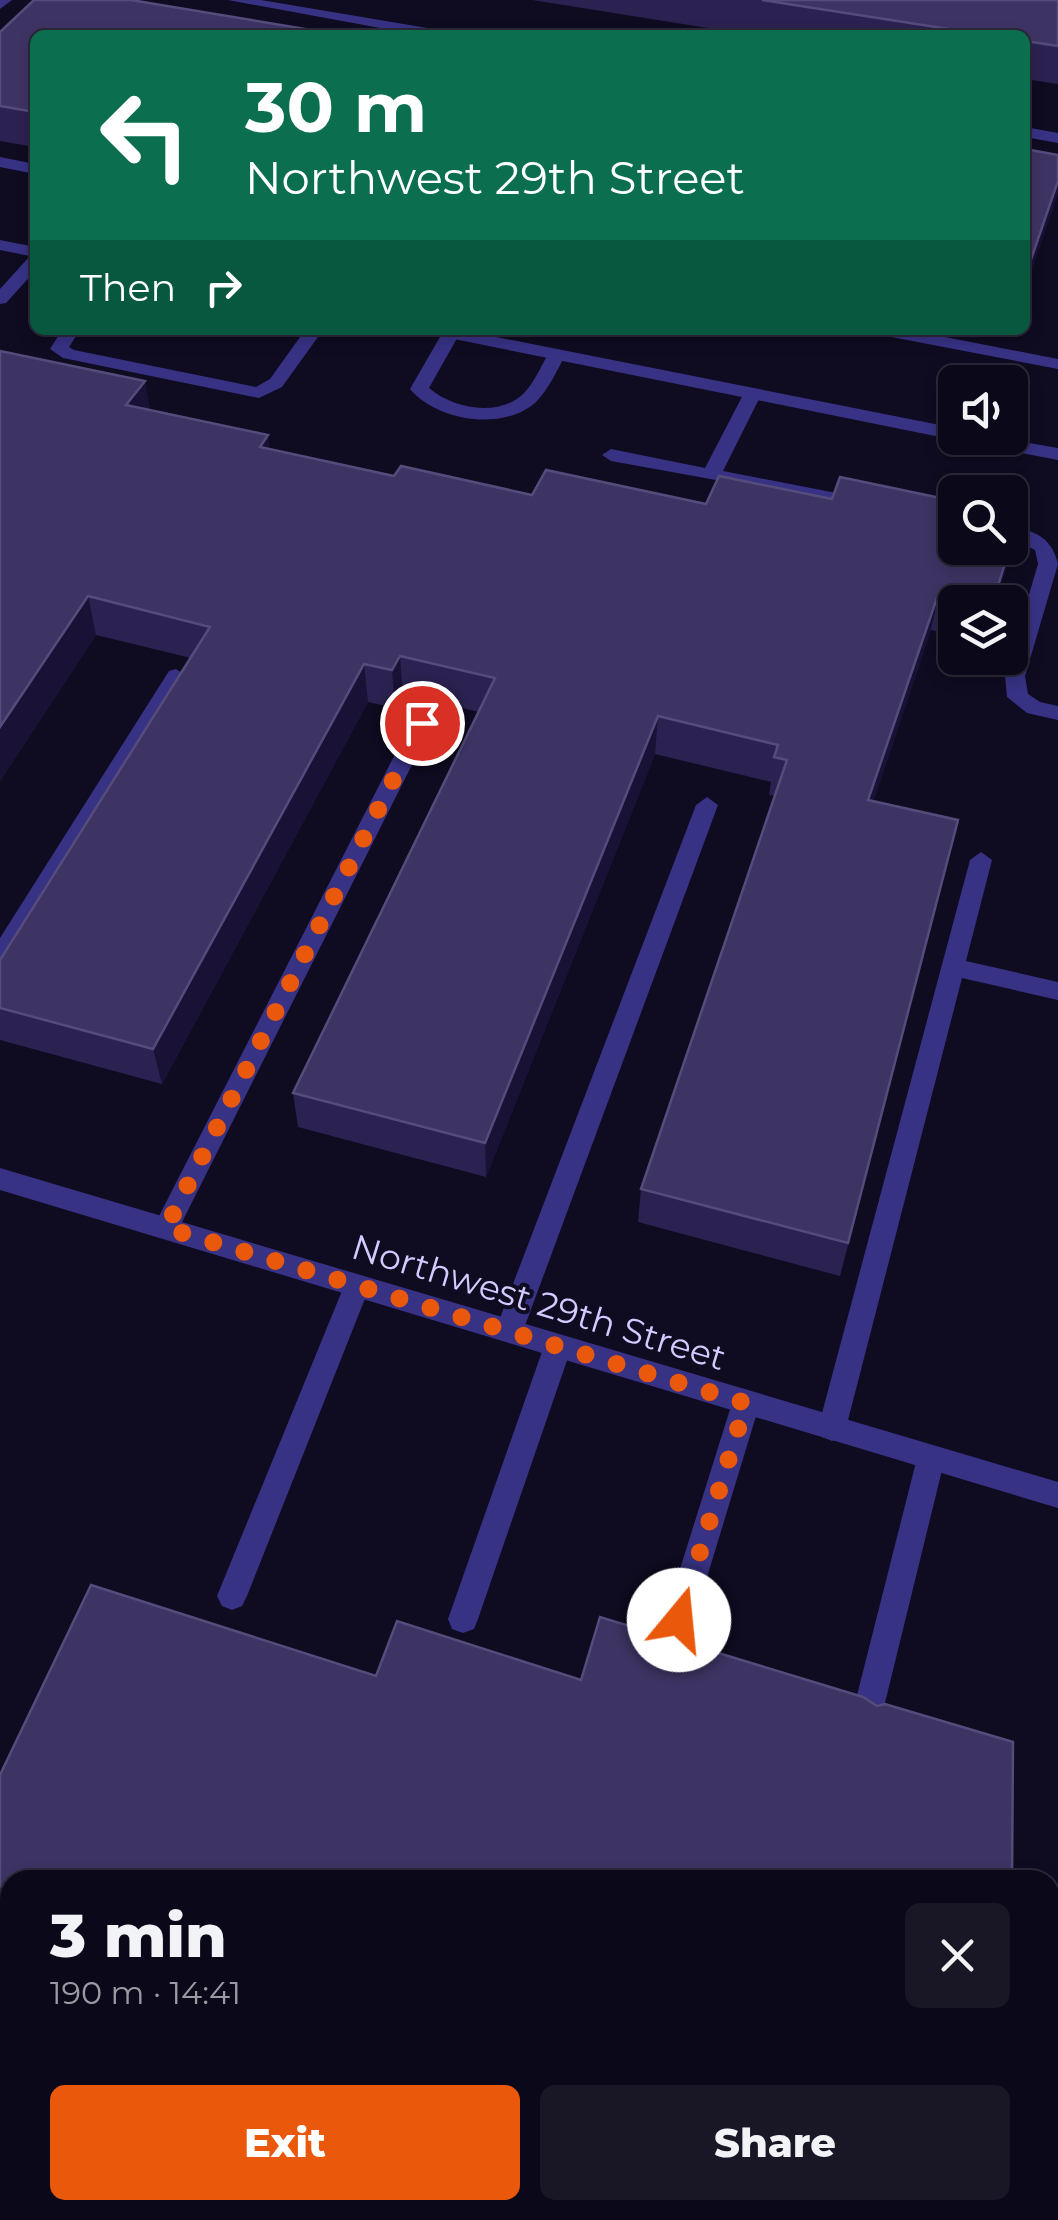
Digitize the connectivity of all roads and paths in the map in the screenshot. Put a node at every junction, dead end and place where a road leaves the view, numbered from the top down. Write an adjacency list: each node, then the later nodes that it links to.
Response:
1 (6, 0): 3 (street)
2 (236, 0): 4 (street)
3 (0, 5)
4 (415, 30)
5 (1030, 133): 6 (street)
6 (1058, 138)
7 (0, 162): 8 (street)
8 (30, 168)
9 (0, 245): 10 (street)
10 (30, 251)
11 (30, 265): 12 (street)
12 (0, 298)
13 (68, 335): 14 (street)
14 (310, 335)
15 (441, 335): 18 (street)
16 (458, 335): 18 (street)
17 (907, 335): 19 (street)
18 (557, 354): 20 (street)
19 (1058, 364)
20 (753, 393): 21 (street); 25 (street)
21 (938, 431)
22 (1028, 448): 23 (street)
23 (1058, 454)
24 (611, 455): 25 (street)
25 (711, 475): 26 (street)
26 (880, 507)
27 (1028, 537): 29 (street)
28 (176, 676): 33 (street)
29 (1058, 713)
30 (422, 723): 37 (street)
31 (706, 805): 39 (street)
32 (980, 860): 34 (street)
33 (0, 958)
34 (954, 967): 35 (street); 42 (street)
35 (1058, 991)
36 (0, 1178): 37 (street, Northwest 29th Street)
37 (166, 1228): 38 (street, Northwest 29th Street)
38 (356, 1286): 39 (street, Northwest 29th Street); 45 (street)
39 (508, 1331): 40 (street, Northwest 29th Street)
40 (558, 1346): 41 (street, Northwest 29th Street); 46 (street)
41 (746, 1403): 42 (street, Northwest 29th Street); 47 (street)
42 (832, 1428): 43 (street, Northwest 29th Street)
43 (931, 1458): 44 (street, Northwest 29th Street); 48 (street)
44 (1058, 1494)
45 (232, 1596)
46 (462, 1618)
47 (679, 1620)
48 (868, 1710)

